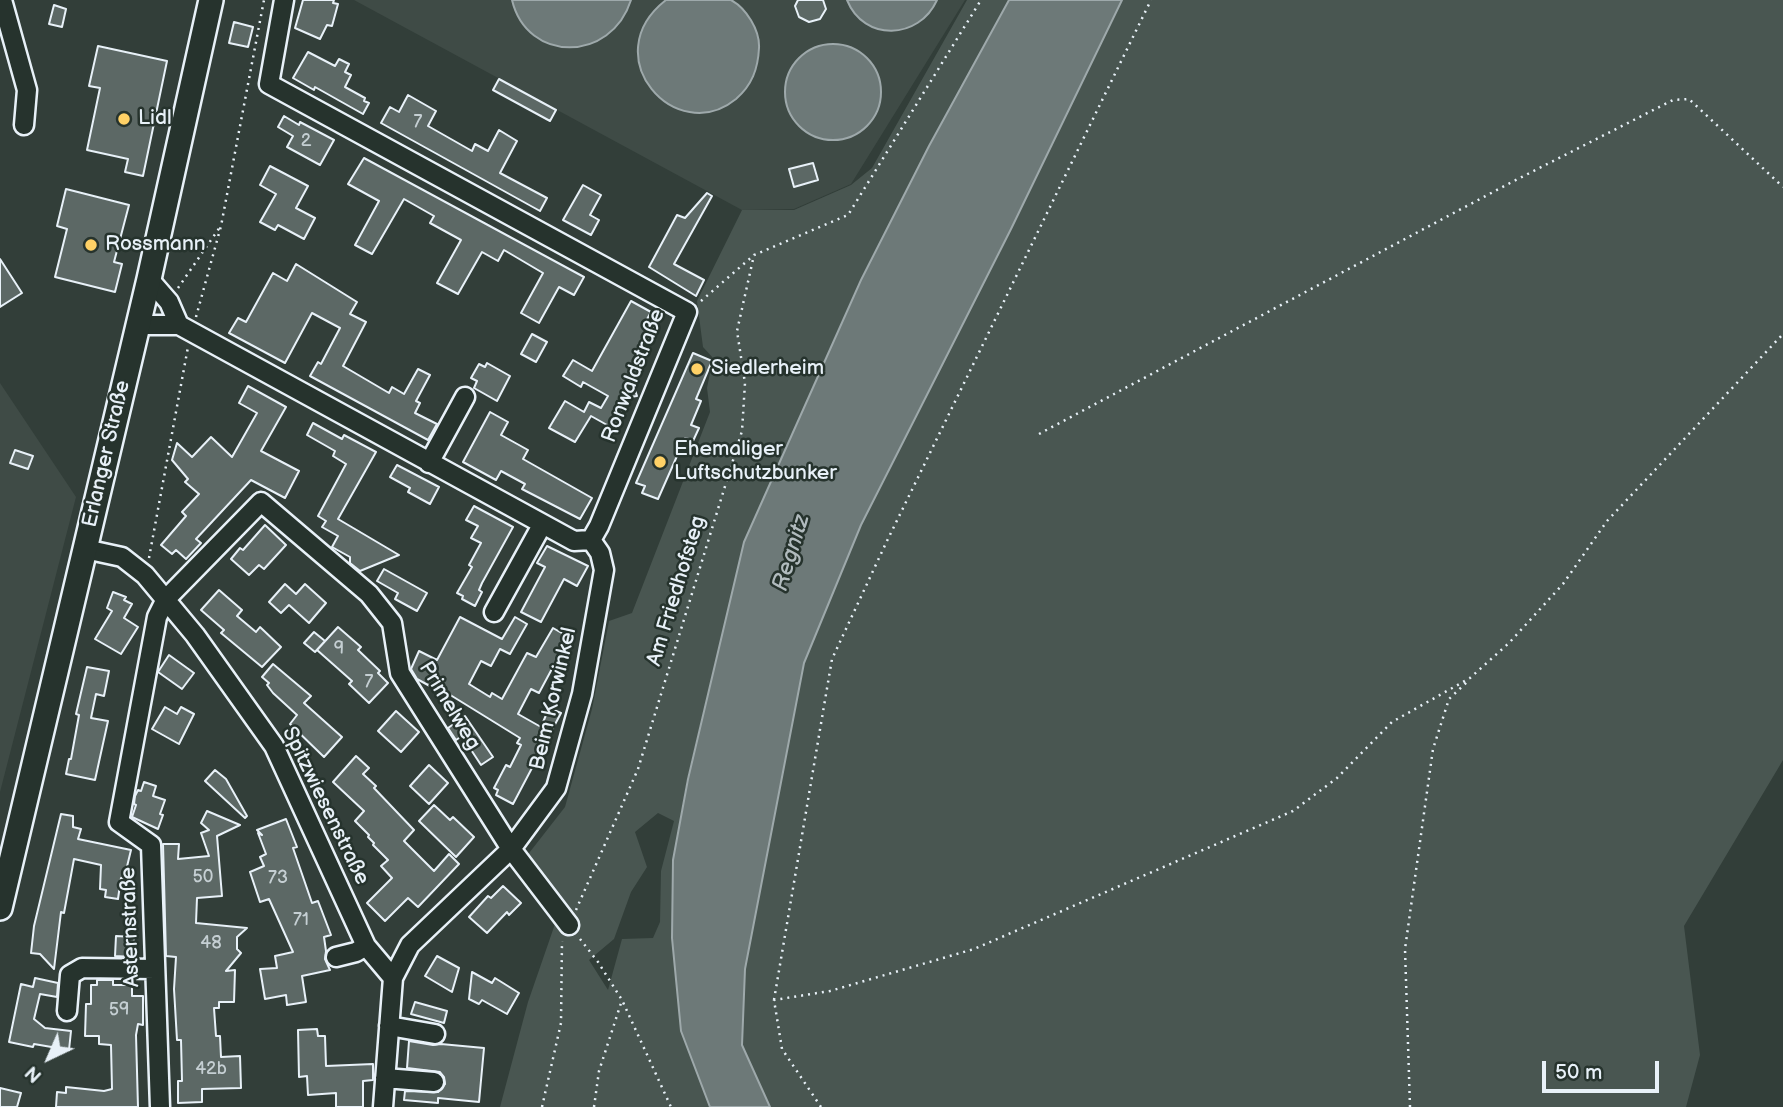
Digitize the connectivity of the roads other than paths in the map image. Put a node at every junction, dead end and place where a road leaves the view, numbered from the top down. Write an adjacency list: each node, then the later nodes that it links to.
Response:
1 (2, 0): 4 (street)
2 (211, 0): 5 (main road, Erlanger Straße)
3 (284, 0): 11 (street, Ronwaldstraße)
4 (24, 125)
5 (149, 279): 6 (main road, Erlanger Straße); 7 (street)
6 (138, 325): 7 (street); 12 (main road, Erlanger Straße)
7 (186, 329): 9 (street)
8 (465, 397): 9 (street)
9 (429, 463): 10 (street)
10 (542, 525): 11 (street); 14 (street)
11 (591, 540): 15 (street, Beim Korwinkel)
12 (85, 549): 13 (street, Spitzwiesenstraße); 16 (main road, Erlanger Straße)
13 (166, 599): 15 (street, Primelweg); 18 (street, Spitzwiesenstraße); 20 (street, Asternstraße)
14 (494, 612)
15 (511, 849): 17 (street, Primelweg); 21 (street, Beim Korwinkel)
16 (0, 908)
17 (569, 925)
18 (366, 946): 19 (street); 21 (street, Spitzwiesenstraße)
19 (336, 957)
20 (155, 969): 22 (street); 27 (street, Asternstraße)
21 (393, 978): 23 (street)
22 (67, 1011)
23 (389, 1026): 24 (street); 25 (street)
24 (435, 1034)
25 (385, 1078): 26 (street); 28 (street)
26 (434, 1082)
27 (160, 1107)
28 (383, 1107)

